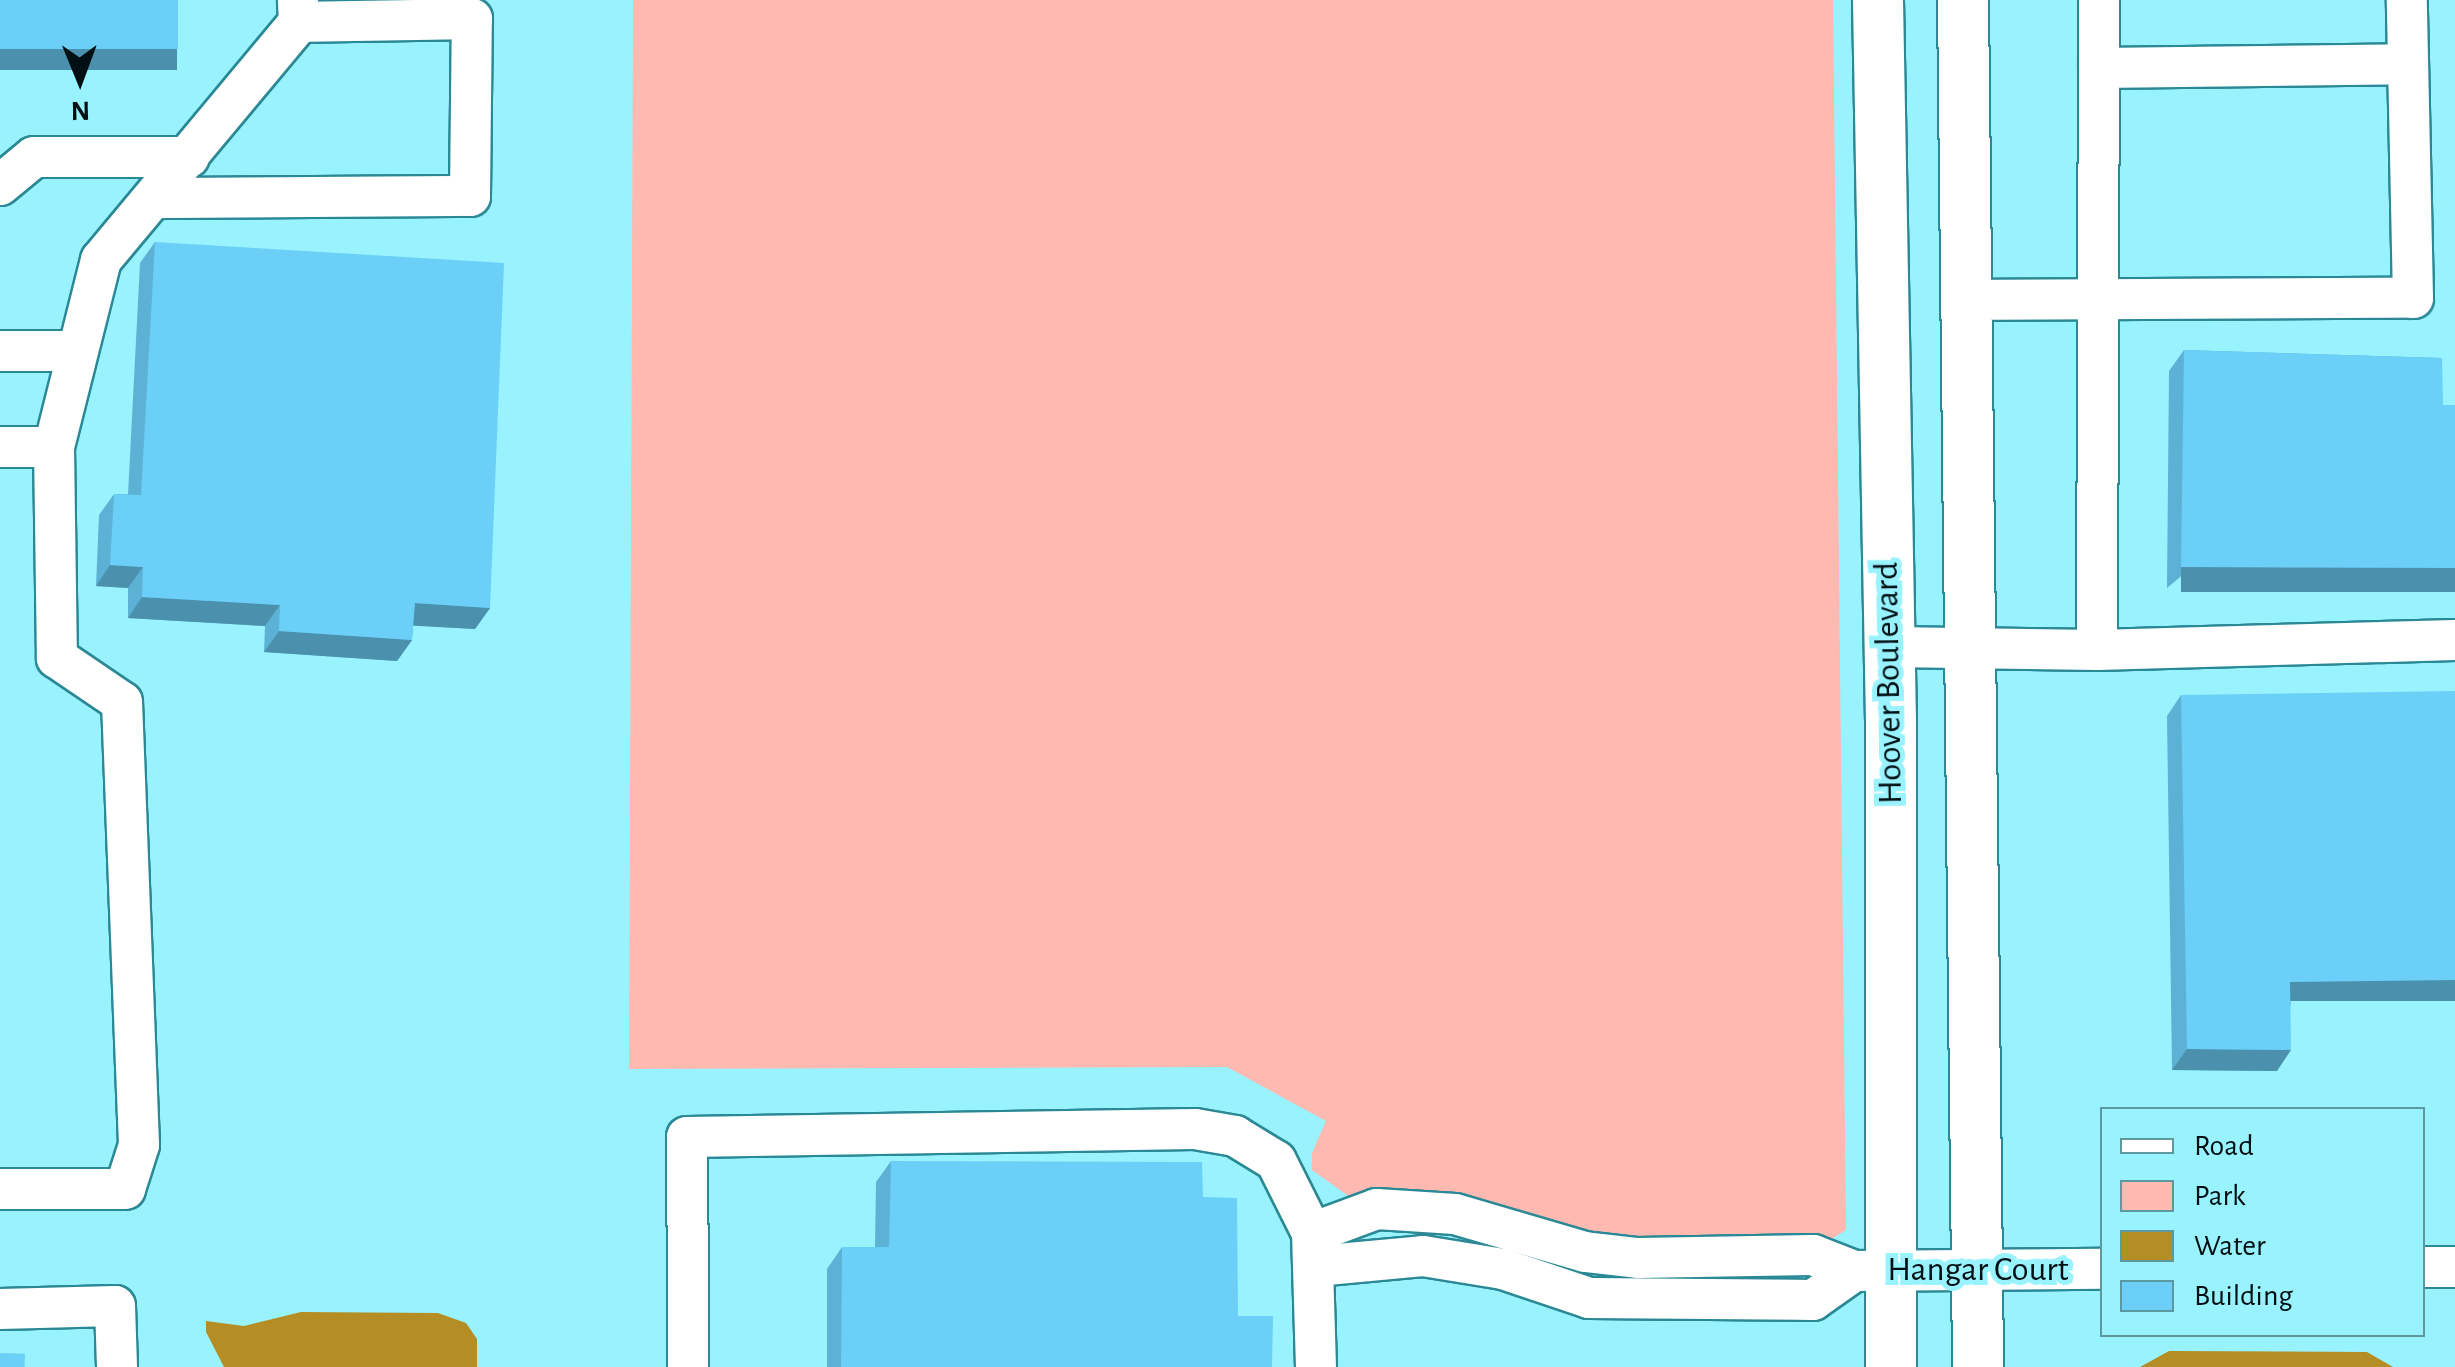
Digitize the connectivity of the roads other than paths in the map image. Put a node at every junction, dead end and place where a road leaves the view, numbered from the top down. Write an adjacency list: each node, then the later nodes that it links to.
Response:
1 (1878, 0): 19 (main road, Hoover Boulevard)
2 (1964, 0): 11 (main road)
3 (2099, 0): 7 (street)
4 (2406, 0): 6 (street)
5 (299, 11): 8 (street); 10 (street)
6 (2408, 64): 7 (street); 12 (street)
7 (2100, 68): 12 (street)
8 (189, 156): 9 (street); 10 (street)
9 (0, 184)
10 (155, 198): 14 (street)
11 (1970, 300): 12 (street); 18 (main road)
12 (2102, 303): 20 (street)
13 (0, 350): 14 (street)
14 (76, 350): 16 (street)
15 (0, 447): 16 (street)
16 (54, 448): 21 (street)
17 (2455, 640): 20 (street)
18 (1975, 644): 19 (street); 20 (street); 25 (main road)
19 (1890, 647): 27 (main road, Hoover Boulevard)
20 (2097, 650)
21 (0, 1188)
22 (1314, 1249): 27 (street); 30 (street); 31 (street)
23 (2455, 1266): 24 (street)
24 (2425, 1267)
25 (1976, 1269): 26 (street, Hangar Court); 27 (street, Hangar Court); 33 (main road)
26 (2100, 1269)
27 (1871, 1271): 32 (main road, Hoover Boulevard)
28 (0, 1309): 29 (street)
29 (117, 1367)
30 (688, 1367)
31 (1316, 1367)
32 (1892, 1367)
33 (1978, 1367)

